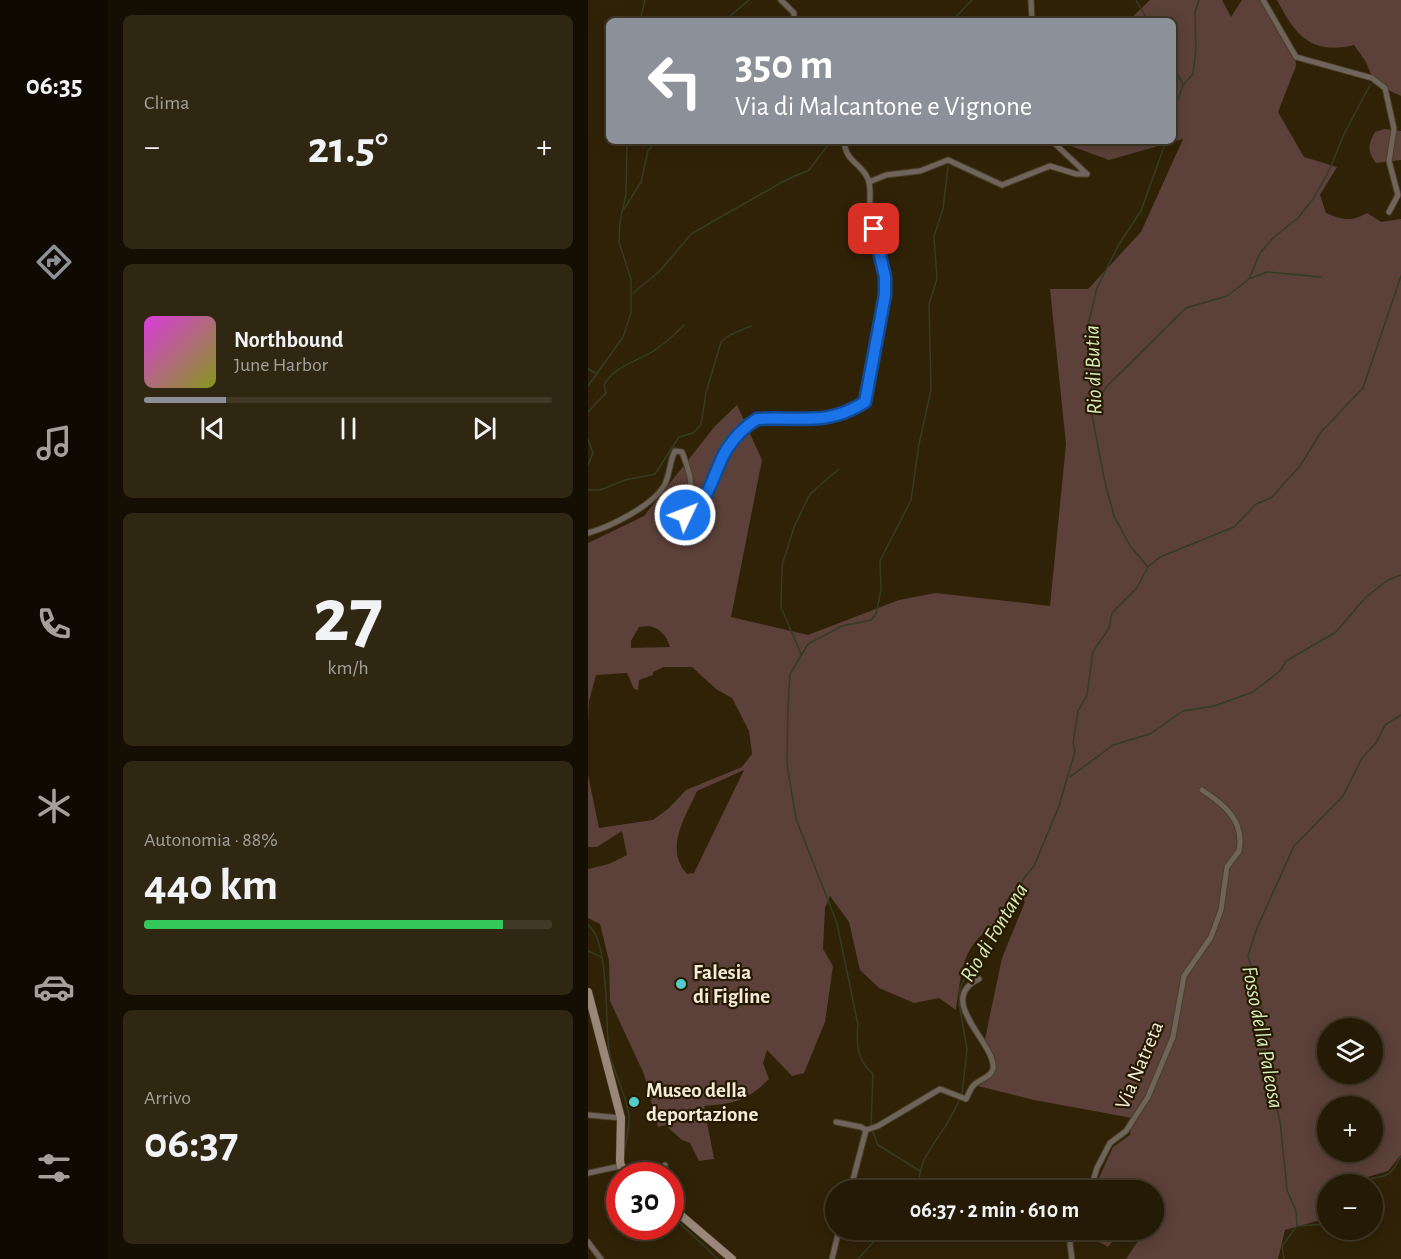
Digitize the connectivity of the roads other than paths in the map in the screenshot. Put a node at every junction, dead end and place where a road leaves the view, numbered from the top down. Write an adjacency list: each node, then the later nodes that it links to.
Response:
1 (781, 0): 4 (street)
2 (1031, 0): 5 (street)
3 (1263, 0): 9 (street)
4 (794, 18)
5 (1032, 18)
6 (845, 144): 8 (street)
7 (1055, 144): 8 (street)
8 (869, 182): 10 (street)
9 (1389, 212)
10 (588, 533)
11 (1202, 790): 22 (street, Via Natreta)
12 (979, 979): 17 (street)
13 (588, 992): 15 (street)
14 (588, 1115): 15 (street)
15 (621, 1118): 18 (street)
16 (836, 1122): 17 (street)
17 (866, 1131): 21 (street)
18 (621, 1162)
19 (606, 1170): 20 (street)
20 (588, 1173)
21 (853, 1180)
22 (1093, 1180)
23 (684, 1218): 28 (street)
24 (837, 1240): 29 (street)
25 (1071, 1240): 30 (street)
26 (588, 1242): 27 (street)
27 (601, 1259)
28 (732, 1259)
29 (832, 1259)
30 (1072, 1259)

